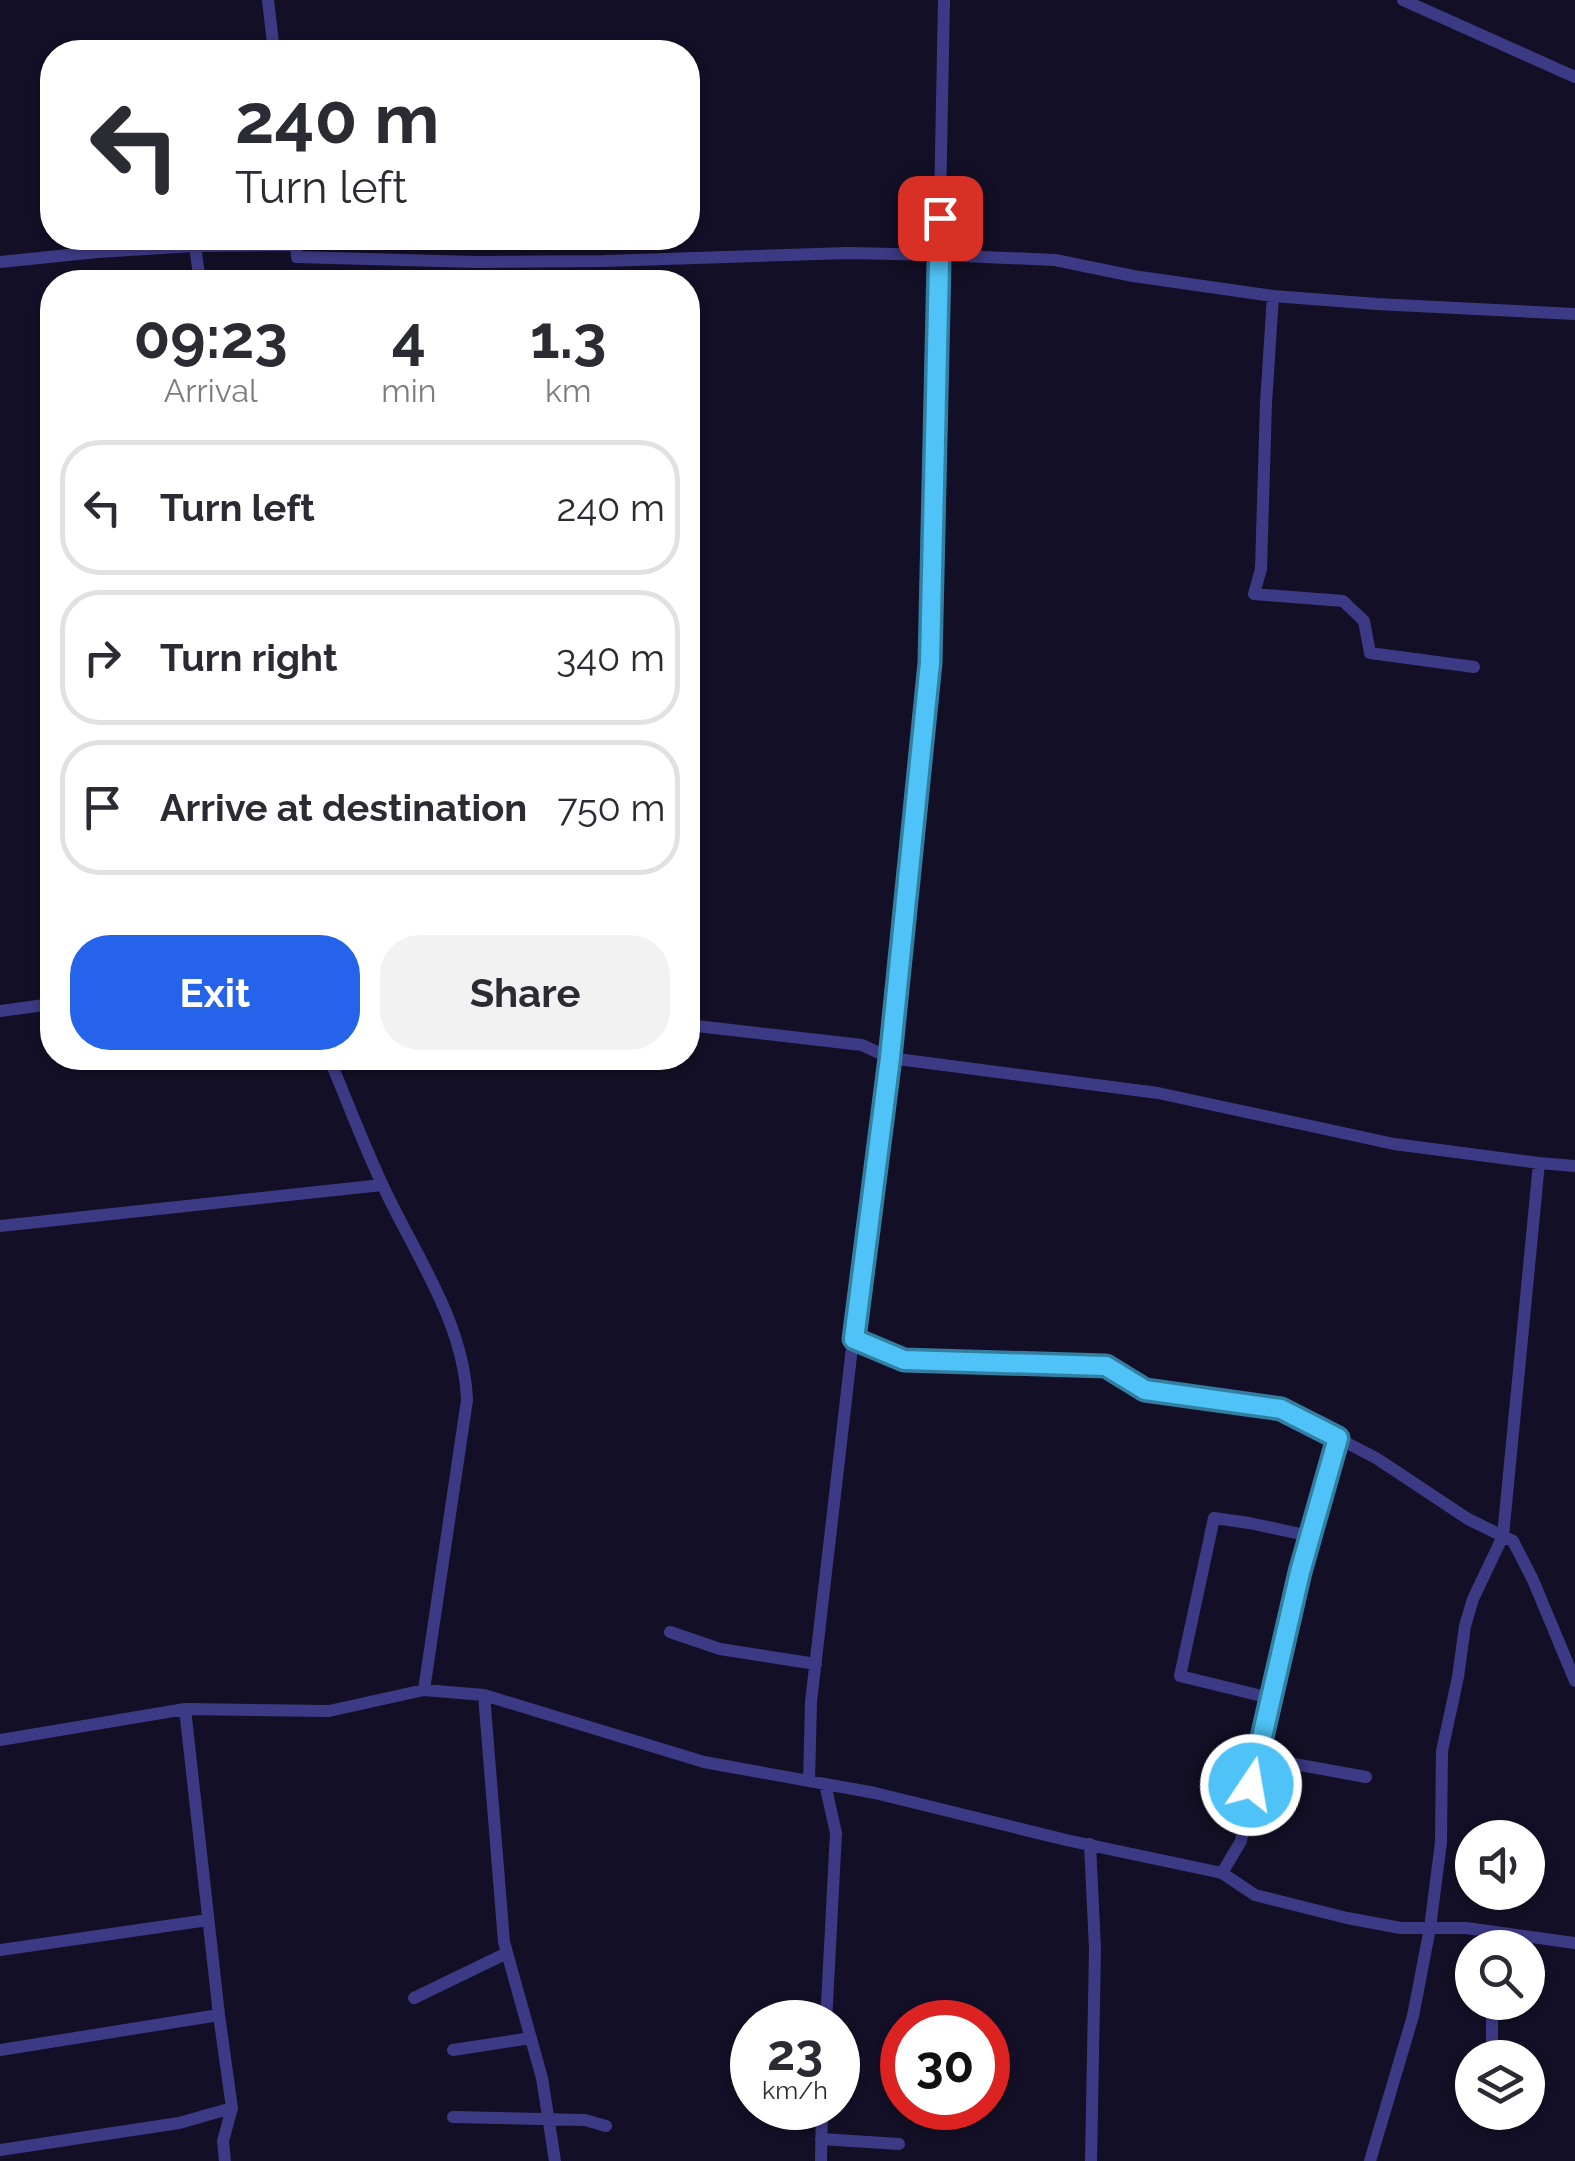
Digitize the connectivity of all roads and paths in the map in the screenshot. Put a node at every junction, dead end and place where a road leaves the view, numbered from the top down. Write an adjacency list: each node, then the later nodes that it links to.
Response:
1 (268, 0): 4 (street)
2 (944, 0): 8 (street)
3 (1404, 0): 5 (street)
4 (273, 40)
5 (1575, 77)
6 (129, 250): 9 (street)
7 (296, 250): 8 (street)
8 (939, 254): 10 (street); 16 (street)
9 (0, 262)
10 (1274, 296): 11 (street); 12 (street)
11 (1575, 314)
12 (1474, 668)
13 (40, 1006): 14 (street)
14 (0, 1011)
15 (700, 1026): 16 (street)
16 (890, 1058): 18 (street); 22 (street)
17 (334, 1070): 20 (street)
18 (1539, 1164): 19 (street); 25 (street)
19 (1575, 1166)
20 (382, 1185): 21 (street); 29 (street)
21 (0, 1226)
22 (854, 1339): 23 (street); 27 (street)
23 (1338, 1438): 24 (street); 25 (street)
24 (1310, 1536): 31 (street); 31 (street)
25 (1502, 1536): 28 (street); 41 (street)
26 (670, 1632): 27 (street)
27 (816, 1664): 36 (street)
28 (1575, 1681)
29 (424, 1690): 30 (street); 32 (street)
30 (484, 1695): 36 (street); 46 (street)
31 (1270, 1698): 34 (street)
32 (185, 1709): 33 (street); 40 (street)
33 (0, 1740)
34 (1256, 1756): 35 (street); 39 (street)
35 (1366, 1776)
36 (809, 1780): 37 (street)
37 (824, 1784): 38 (street); 48 (street)
38 (1090, 1844): 39 (street); 64 (street)
39 (1222, 1873): 41 (street)
40 (208, 1920): 45 (street); 49 (street)
41 (1430, 1928): 42 (street); 65 (street)
42 (1471, 1930)
43 (1545, 1942): 44 (street)
44 (1575, 1943)
45 (0, 1950)
46 (506, 1953): 47 (street); 50 (street)
47 (414, 1998)
48 (827, 2000)
49 (219, 2015): 51 (street); 53 (street)
50 (531, 2038): 52 (street); 55 (street)
51 (0, 2050)
52 (453, 2050)
53 (232, 2108): 60 (street); 61 (street)
54 (454, 2117): 55 (street)
55 (548, 2119): 56 (street); 62 (street)
56 (606, 2126)
57 (821, 2130): 58 (street)
58 (821, 2138): 59 (street); 63 (street)
59 (899, 2144)
60 (0, 2150)
61 (224, 2161)
62 (555, 2161)
63 (821, 2161)
64 (1090, 2161)
65 (1370, 2161)

